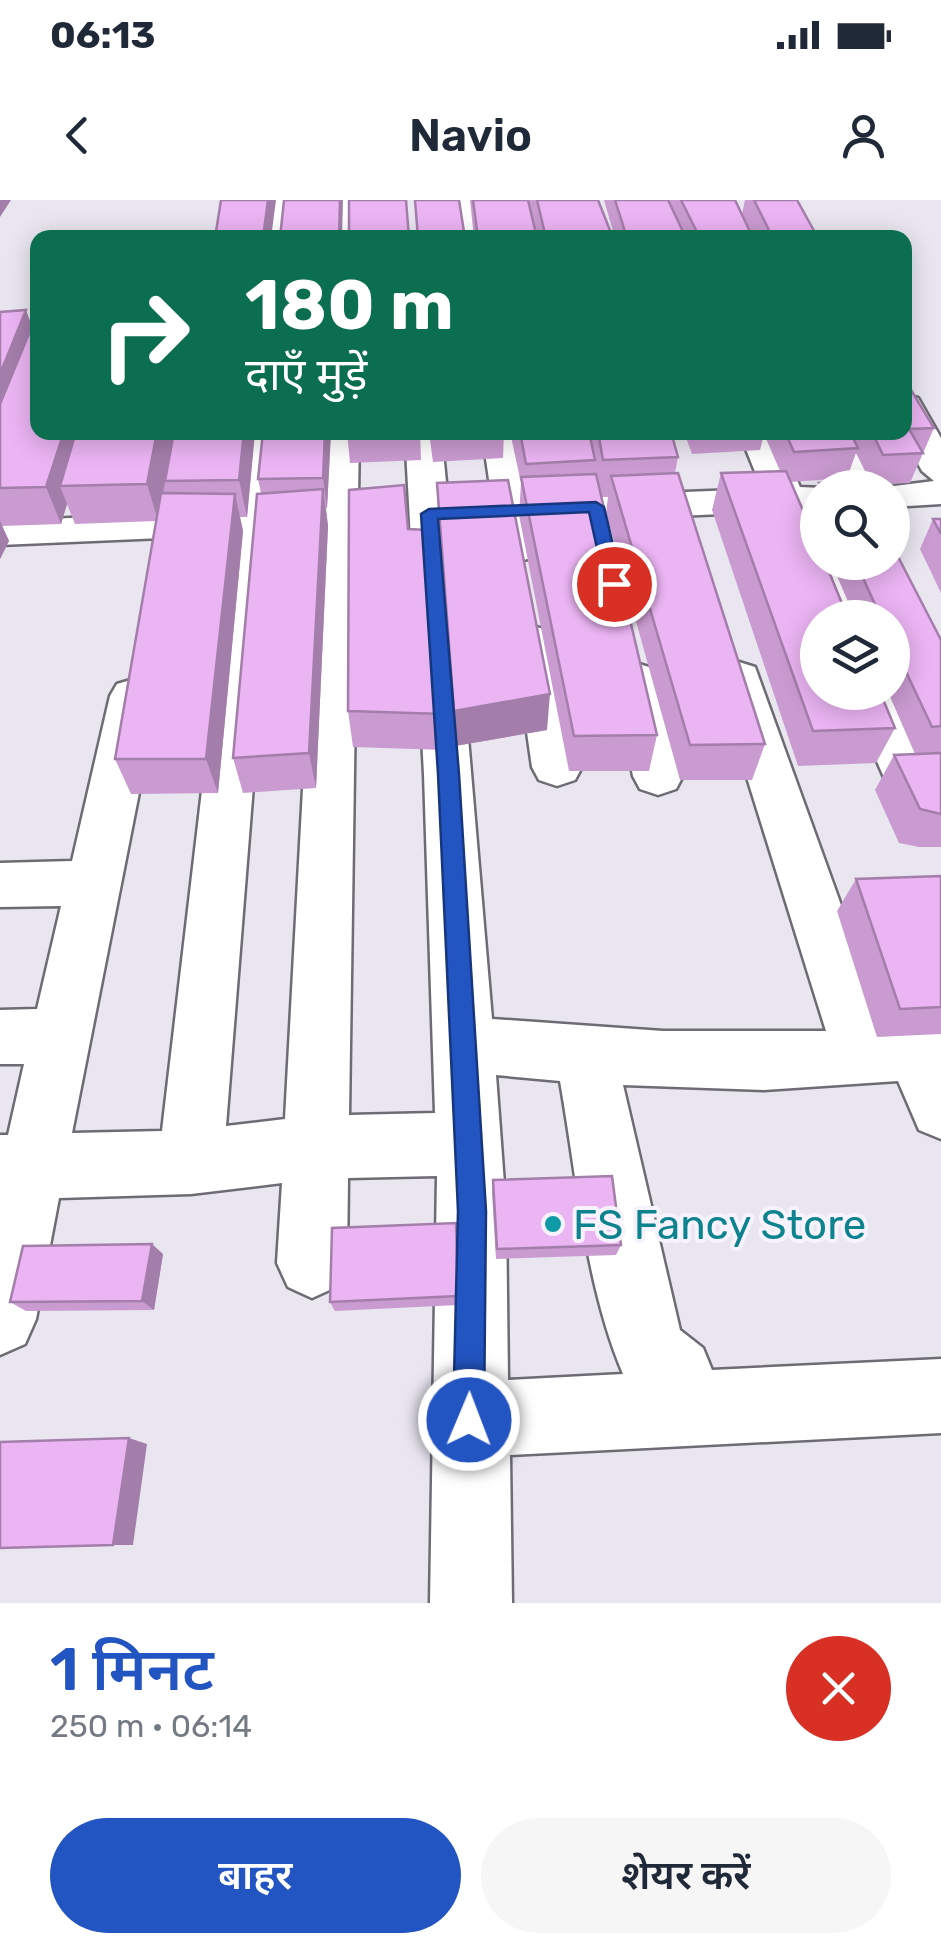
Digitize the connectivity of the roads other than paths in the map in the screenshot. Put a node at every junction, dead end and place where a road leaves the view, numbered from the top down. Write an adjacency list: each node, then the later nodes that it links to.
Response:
1 (283, 200): 4 (street)
2 (345, 200): 5 (street)
3 (460, 200): 6 (street)
4 (281, 230)
5 (344, 230)
6 (466, 230)
7 (912, 419): 16 (street)
8 (261, 440): 23 (street)
9 (345, 440): 22 (street)
10 (419, 440): 22 (street)
11 (501, 440): 21 (street)
12 (762, 440): 19 (street)
13 (835, 440): 15 (street)
14 (174, 470): 24 (street)
15 (849, 470)
16 (941, 471)
17 (941, 492): 18 (street)
18 (910, 494)
19 (800, 496)
20 (800, 498): 21 (street)
21 (514, 510): 22 (street); 31 (street)
22 (385, 516): 23 (street); 38 (street); 43 (street)
23 (253, 522): 24 (street); 44 (street)
24 (165, 526): 25 (street); 26 (street)
25 (0, 533)
26 (155, 580)
27 (724, 632): 39 (street)
28 (627, 641): 32 (street)
29 (142, 652): 34 (street)
30 (878, 710): 33 (street)
31 (558, 767)
32 (658, 776)
33 (907, 776)
34 (94, 883): 35 (street); 36 (street)
35 (0, 885)
36 (62, 1036): 37 (street); 45 (street)
37 (0, 1037)
38 (463, 1044): 40 (street); 42 (street)
39 (908, 1051): 40 (street); 41 (street)
40 (586, 1055): 49 (street)
41 (941, 1109)
42 (468, 1144): 43 (street); 50 (street)
43 (316, 1147): 44 (street); 46 (street)
44 (191, 1162): 45 (street)
45 (16, 1166): 47 (street)
46 (312, 1263)
47 (1, 1306)
48 (941, 1396): 49 (street)
49 (686, 1406): 50 (street)
50 (469, 1420): 51 (street)
51 (471, 1603)

